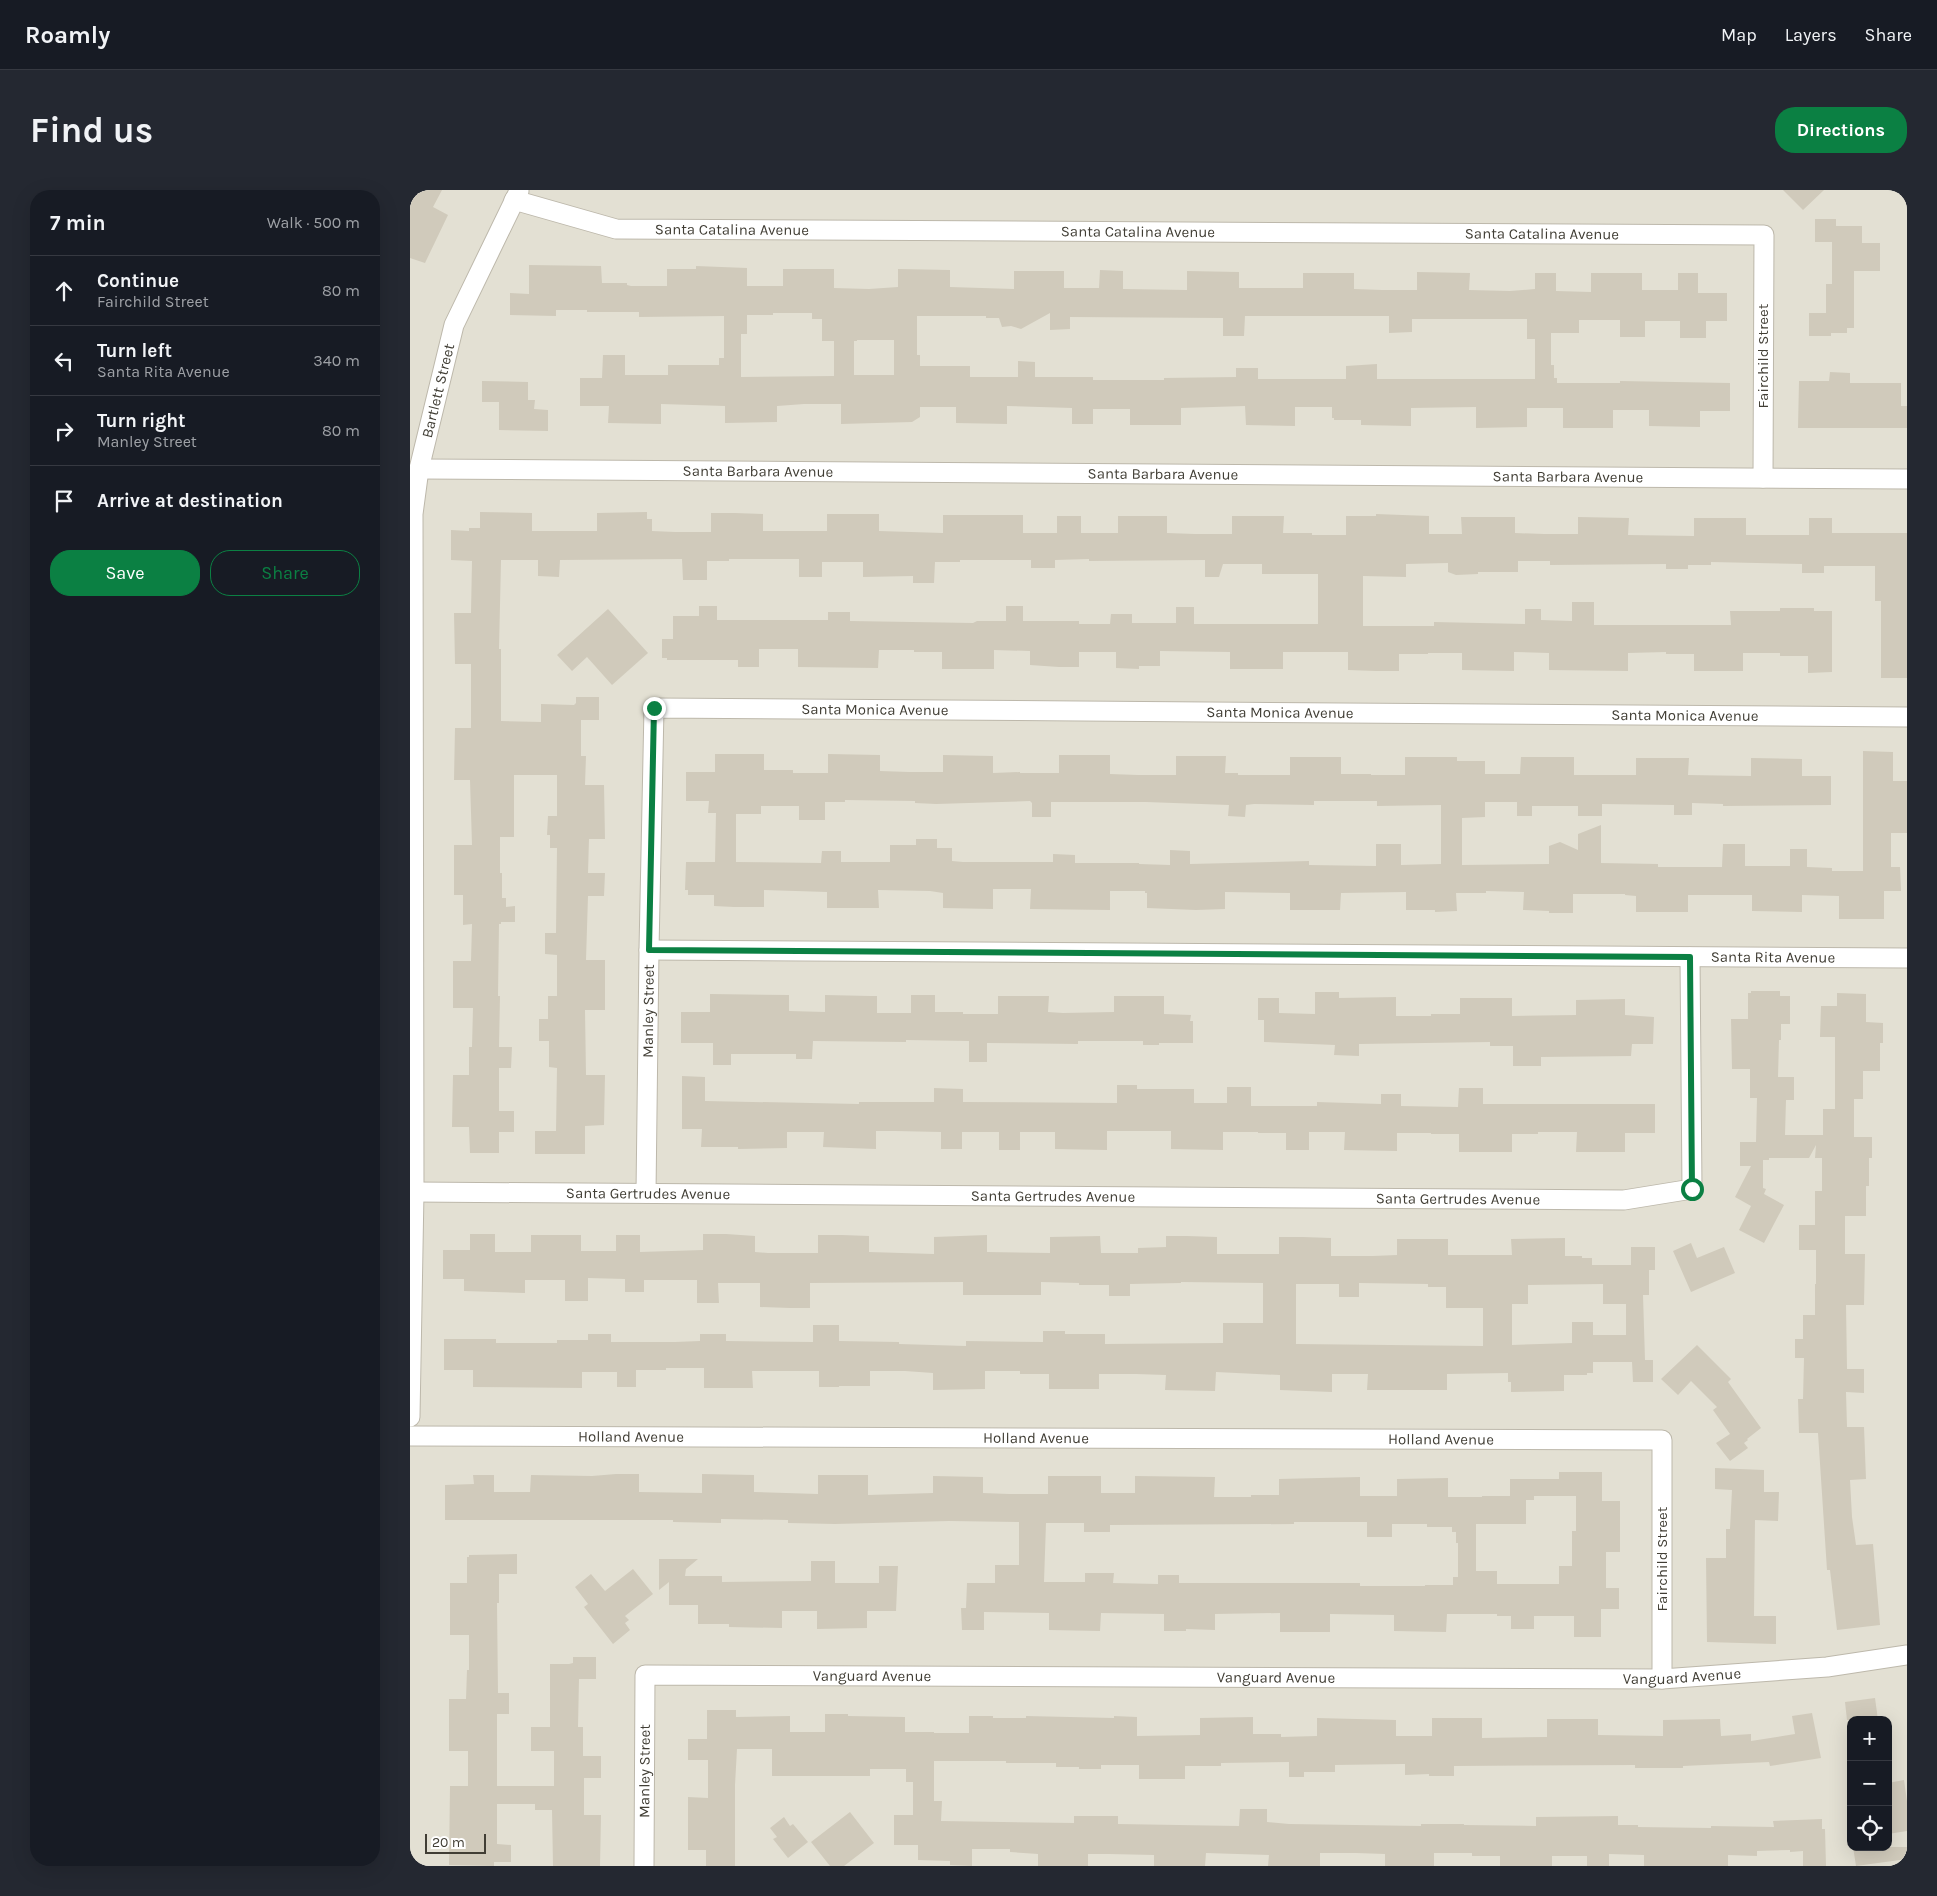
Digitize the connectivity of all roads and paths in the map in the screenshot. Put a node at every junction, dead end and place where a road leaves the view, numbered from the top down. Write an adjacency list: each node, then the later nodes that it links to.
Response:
1 (517, 195): 2 (street, Santa Catalina Avenue); 3 (street, Bartlett Street)
2 (1764, 235): 4 (street, Fairchild Street)
3 (419, 469): 4 (street, Santa Barbara Avenue); 11 (street, Bartlett Street)
4 (1763, 478): 5 (street, Santa Barbara Avenue)
5 (1907, 479)
6 (654, 708): 7 (street, Santa Monica Avenue); 8 (street, Manley Street)
7 (1907, 716)
8 (649, 950): 9 (street, Santa Rita Avenue); 12 (street, Manley Street)
9 (1690, 957): 10 (street, Santa Rita Avenue); 12 (street, Santa Gertrudes Avenue)
10 (1907, 958)
11 (414, 1192): 12 (street, Santa Gertrudes Avenue); 13 (street, Bartlett Street)
12 (646, 1193)
13 (410, 1417)
14 (410, 1436): 15 (street, Holland Avenue)
15 (1662, 1440): 18 (street, Fairchild Street)
16 (1907, 1655): 18 (street, Vanguard Avenue)
17 (645, 1675): 18 (street, Vanguard Avenue); 19 (street, Manley Street)
18 (1662, 1679)
19 (644, 1866)

